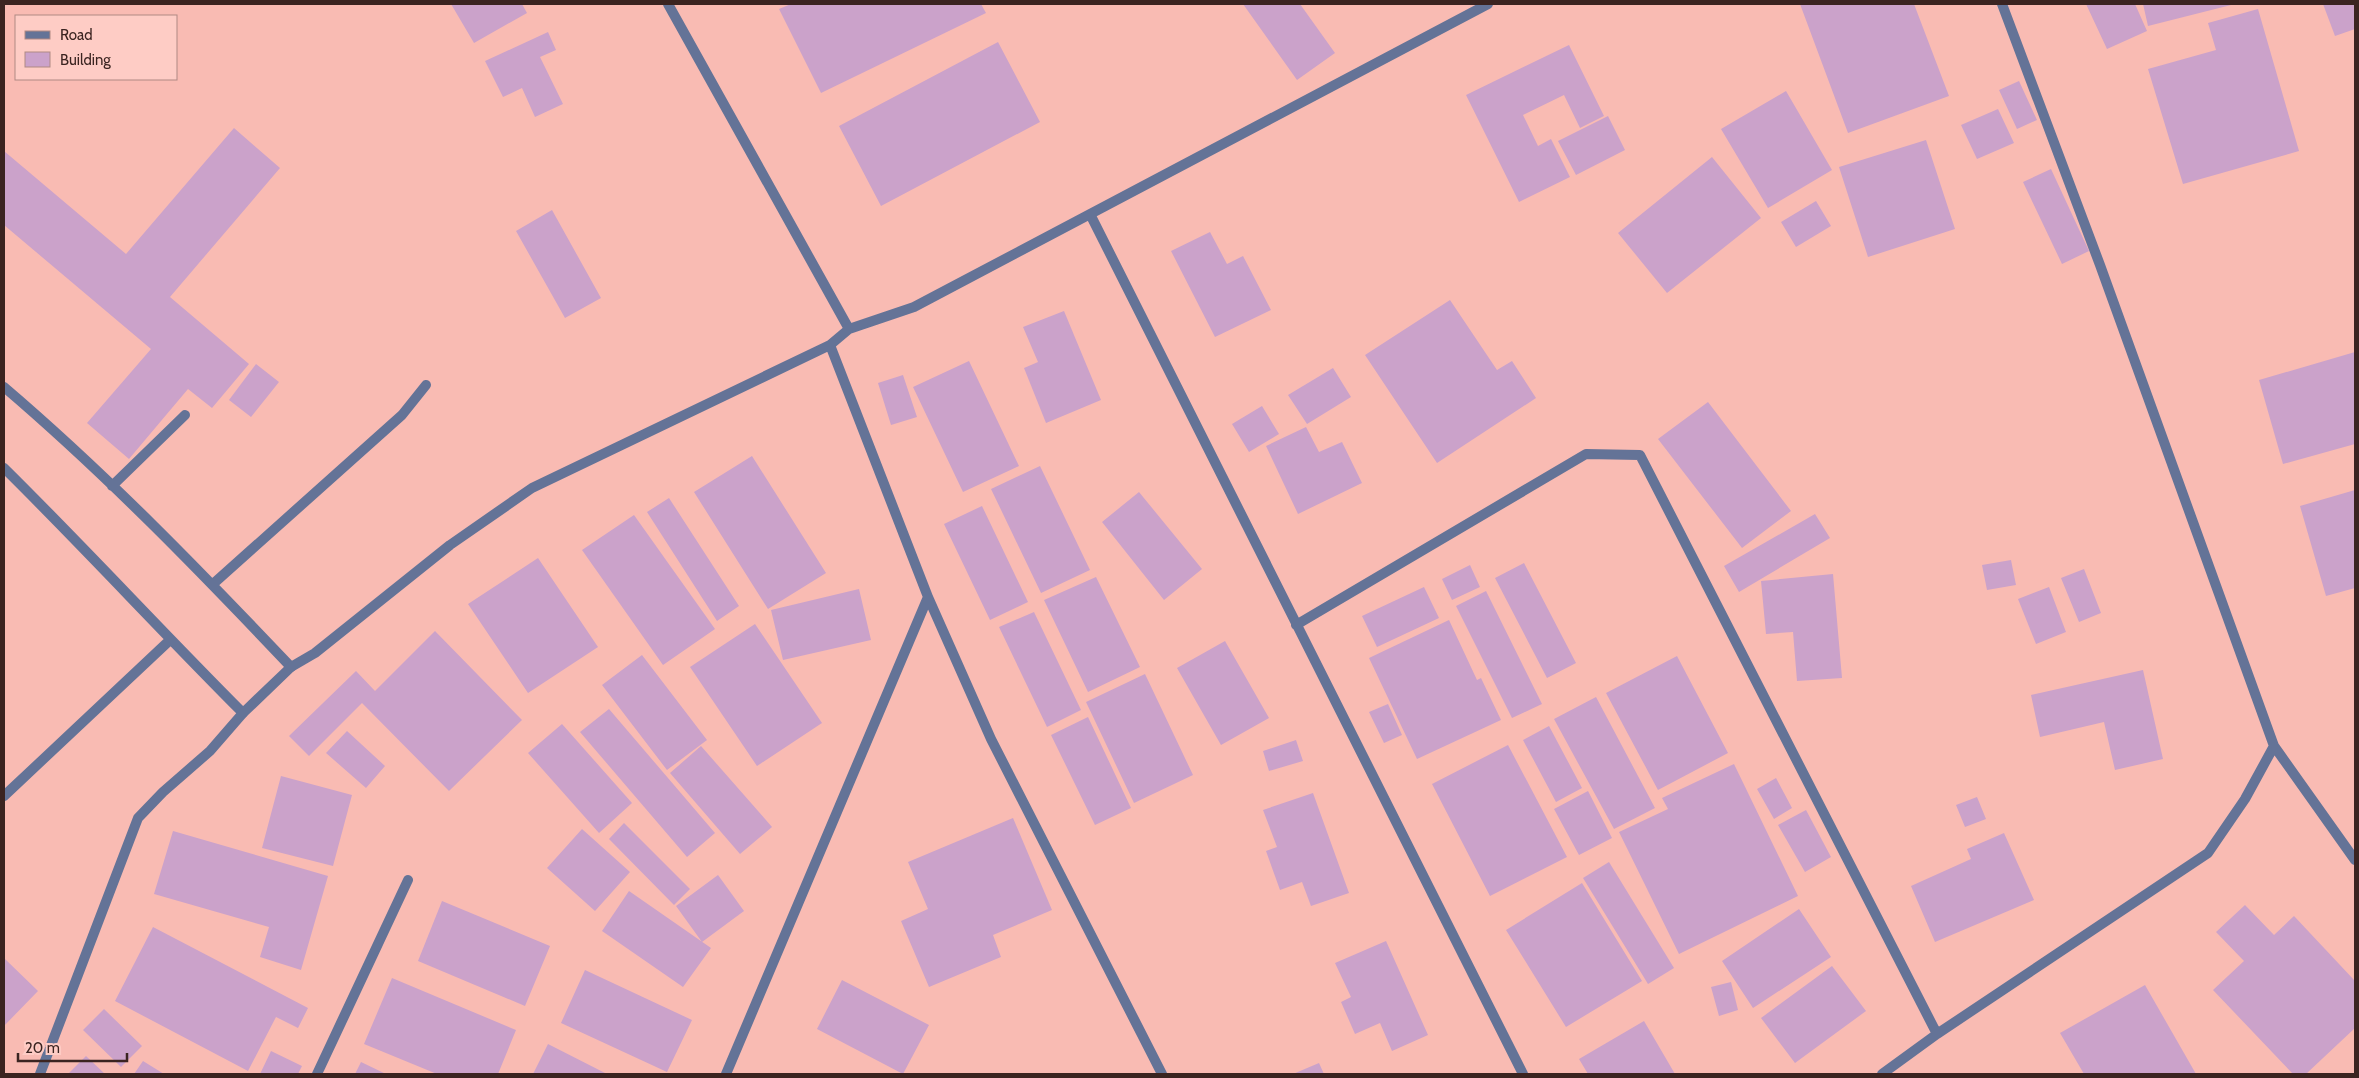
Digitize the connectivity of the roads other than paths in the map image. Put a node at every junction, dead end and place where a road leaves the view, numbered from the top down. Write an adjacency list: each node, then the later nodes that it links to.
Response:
1 (668, 4): 5 (street)
2 (1488, 4): 4 (street)
3 (2002, 4): 18 (street)
4 (1090, 214): 5 (street); 14 (street)
5 (850, 329): 6 (street)
6 (830, 345): 13 (street); 16 (street)
7 (426, 385): 12 (street)
8 (4, 387): 11 (street)
9 (185, 415): 11 (street)
10 (4, 468): 15 (street)
11 (112, 486): 12 (street)
12 (213, 584): 16 (street)
13 (928, 597): 25 (street); 26 (street)
14 (1296, 625): 22 (street); 27 (street)
15 (170, 640): 17 (street); 19 (street)
16 (291, 667): 17 (street)
17 (243, 713): 23 (street)
18 (2274, 746): 20 (street); 22 (street)
19 (4, 796)
20 (2355, 860)
21 (408, 880): 24 (street)
22 (1937, 1034): 28 (street)
23 (40, 1074)
24 (316, 1074)
25 (726, 1074)
26 (1162, 1074)
27 (1523, 1074)
28 (1882, 1074)

